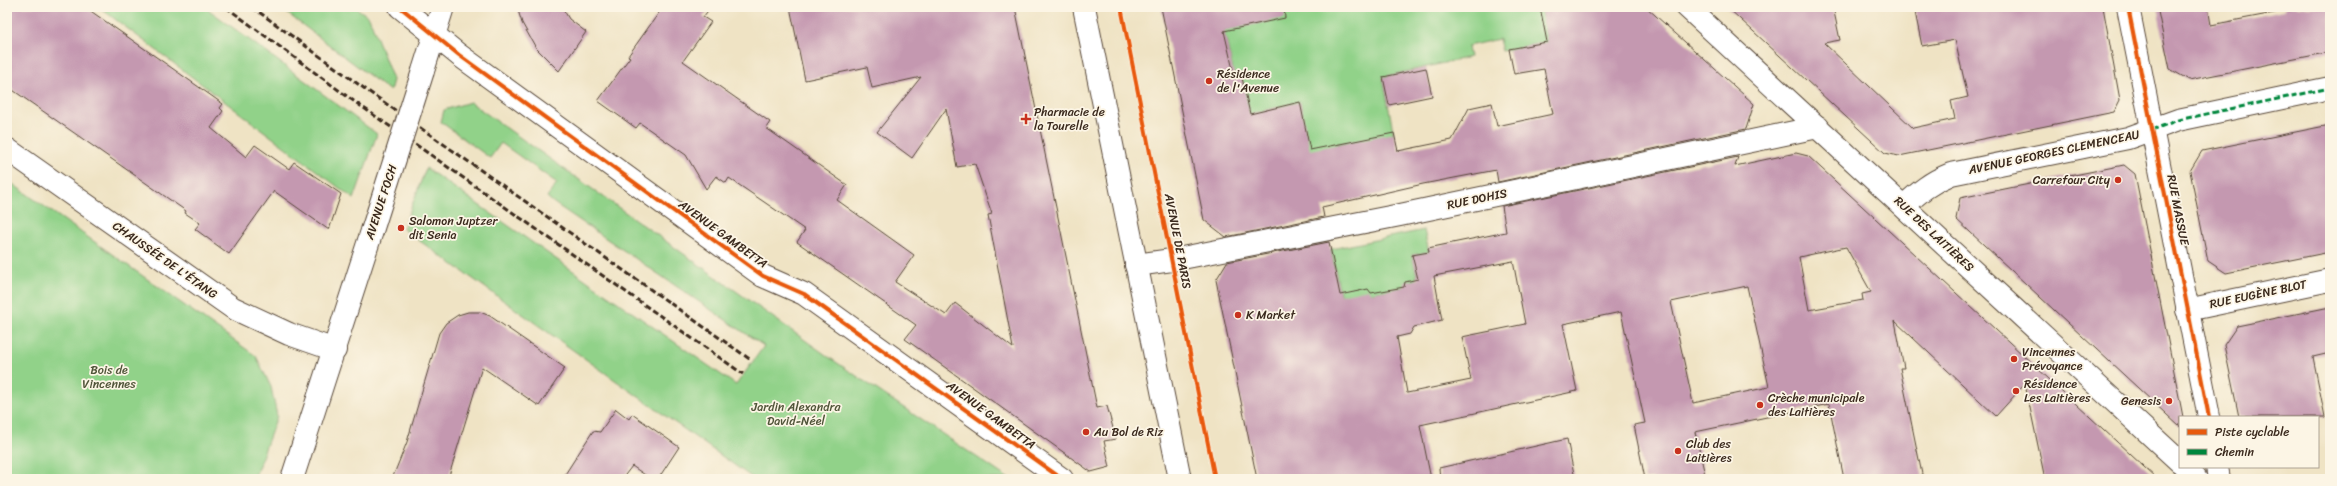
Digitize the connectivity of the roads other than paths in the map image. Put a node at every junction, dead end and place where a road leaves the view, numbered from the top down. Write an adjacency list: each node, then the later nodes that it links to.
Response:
1 (400, 7): 6 (street, AVENUE GAMBETTA)
2 (443, 7): 6 (street, AVENUE FOCH)
3 (1084, 7): 12 (street)
4 (1687, 7): 8 (street, RUE DES LAITIÈRES)
5 (2128, 7): 9 (street, RUE MASSUE)
6 (434, 34): 15 (street, AVENUE FOCH, bridge); 21 (street, AVENUE GAMBETTA)
7 (2330, 88): 9 (street, AVENUE GEORGES CLEMENCEAU)
8 (1818, 127): 11 (street, RUE DES LAITIÈRES); 12 (street, RUE DOHIS)
9 (2152, 130): 11 (street, AVENUE GEORGES CLEMENCEAU); 14 (street, RUE MASSUE)
10 (7, 149): 15 (street, CHAUSSÉE DE L'ÉTANG)
11 (1904, 206): 17 (street, RUE DES LAITIÈRES)
12 (1136, 265): 22 (street)
13 (2330, 280): 14 (street, RUE EUGÈNE BLOT)
14 (2187, 310): 16 (street, RUE MASSUE)
15 (335, 350): 20 (street, AVENUE FOCH)
16 (2209, 416)
17 (2179, 461)
18 (2186, 468): 23 (street)
19 (2217, 468): 24 (street)
20 (292, 479)
21 (1062, 479)
22 (1180, 479)
23 (2196, 479)
24 (2219, 479)

